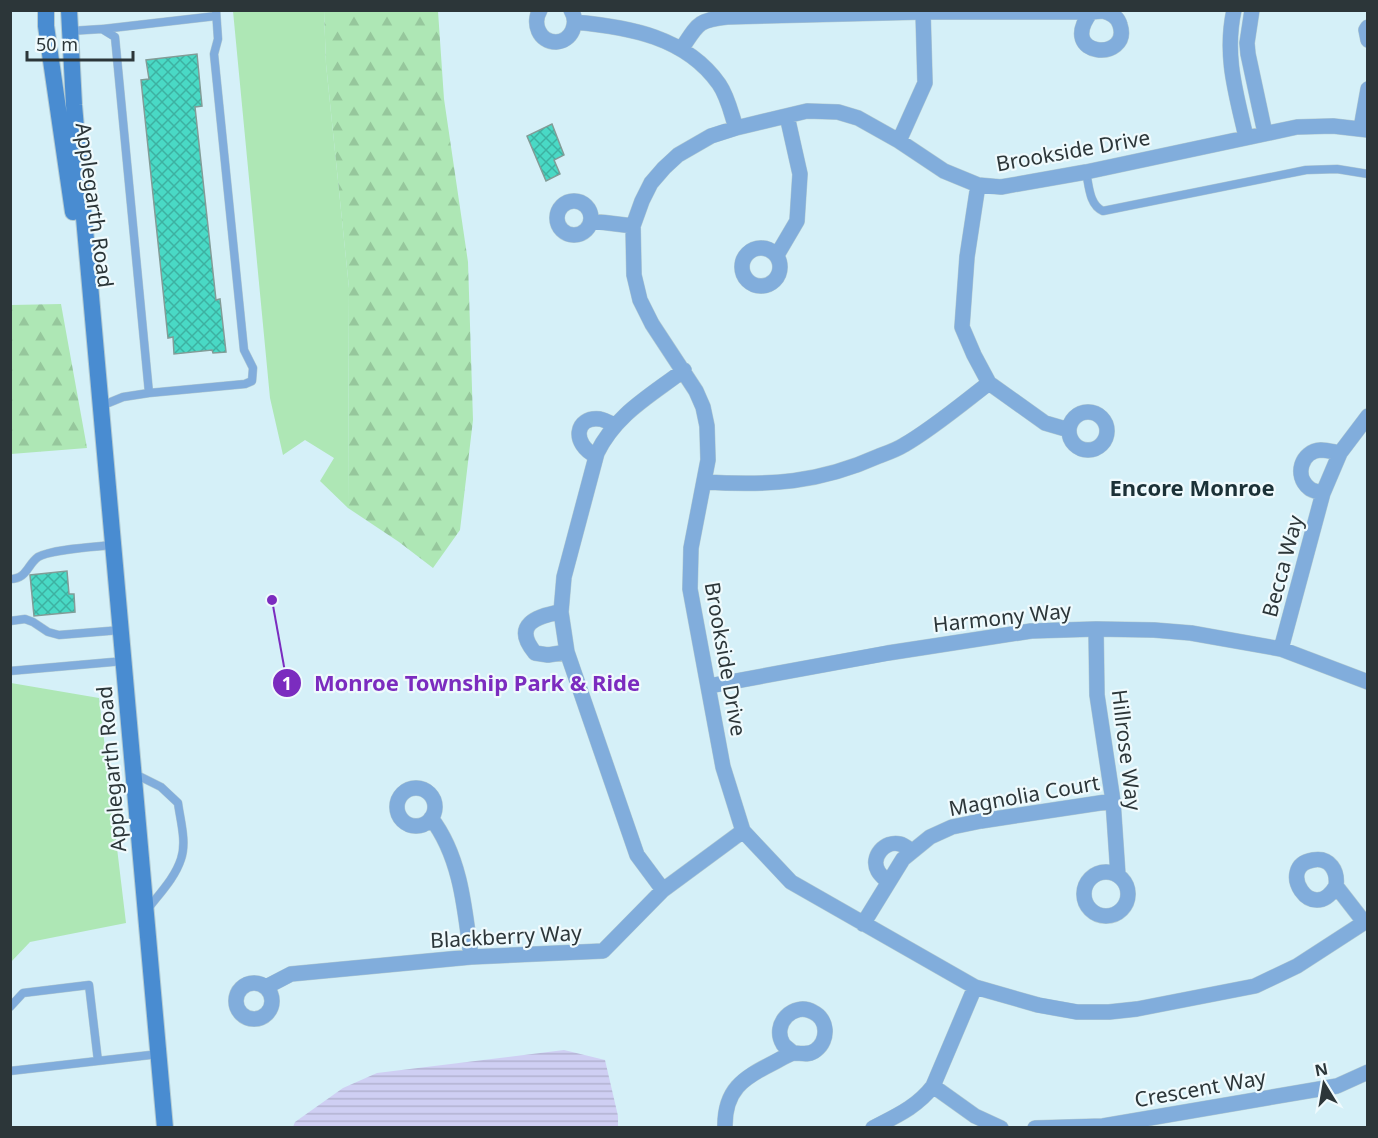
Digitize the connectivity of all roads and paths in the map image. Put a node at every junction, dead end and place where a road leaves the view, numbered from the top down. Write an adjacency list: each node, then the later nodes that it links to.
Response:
1 (46, 10): 31 (main road, Applegarth Road)
2 (69, 10): 12 (main road, Applegarth Road)
3 (540, 10): 9 (street)
4 (1234, 10): 20 (street)
5 (1252, 10): 19 (street)
6 (923, 12): 7 (street); 14 (street); 21 (street)
7 (1091, 12)
8 (216, 13): 11 (lane); 30 (lane)
9 (573, 16): 14 (street)
10 (1368, 27): 13 (street)
11 (102, 29): 12 (lane); 30 (lane)
12 (70, 31): 31 (main road, Applegarth Road)
13 (1368, 40)
14 (682, 48): 17 (street)
15 (1368, 89): 18 (street)
16 (787, 116): 17 (street, Brookside Drive); 21 (street, Brookside Drive); 27 (street)
17 (736, 128): 26 (street, Brookside Drive)
18 (1364, 129): 19 (street, Brookside Drive)
19 (1265, 133): 20 (street, Brookside Drive)
20 (1246, 137): 22 (street, Brookside Drive)
21 (899, 141): 24 (street, Brookside Drive)
22 (1086, 172): 23 (lane); 24 (street, Brookside Drive)
23 (1368, 174)
24 (978, 185): 29 (street)
25 (592, 221): 26 (street)
26 (633, 226): 28 (street, Brookside Drive)
27 (777, 255)
28 (684, 370): 33 (street); 37 (street, Brookside Drive)
29 (990, 383): 34 (street); 37 (street)
30 (149, 393): 31 (lane)
31 (101, 406): 39 (main road, Applegarth Road)
32 (1368, 416): 35 (street, Becca Way)
33 (614, 425): 36 (street); 36 (street)
34 (1069, 430)
35 (1340, 453): 38 (street, Becca Way); 38 (street, Becca Way)
36 (596, 456): 41 (street)
37 (705, 482): 50 (street, Brookside Drive)
38 (1323, 493): 45 (street, Becca Way)
39 (113, 545): 40 (lane); 44 (main road, Applegarth Road)
40 (10, 579)
41 (561, 612): 46 (street); 46 (street)
42 (10, 621): 44 (lane)
43 (1096, 629): 45 (street, Harmony Way); 50 (street, Harmony Way); 52 (street, Hillrose Way)
44 (121, 630): 47 (main road, Applegarth Road)
45 (1281, 649): 49 (street, Harmony Way)
46 (567, 652): 59 (street)
47 (124, 661): 48 (lane); 51 (main road, Applegarth Road)
48 (10, 670)
49 (1368, 682)
50 (709, 686): 54 (street, Brookside Drive)
51 (134, 773): 60 (main road, Applegarth Road); 60 (lane)
52 (1113, 801): 55 (street, Magnolia Court); 56 (street, Hillrose Way)
53 (431, 818): 63 (street)
54 (743, 831): 59 (street, Blackberry Way); 62 (street, Brookside Drive)
55 (912, 851): 57 (street, Magnolia Court); 57 (street)
56 (1118, 875)
57 (888, 882): 62 (street, Magnolia Court)
58 (1336, 886): 61 (street)
59 (663, 890): 63 (street, Blackberry Way)
60 (146, 912): 68 (main road, Applegarth Road)
61 (1366, 921): 65 (street, Brookside Drive)
62 (863, 924): 65 (street, Brookside Drive)
63 (471, 957): 64 (street, Blackberry Way)
64 (266, 987)
65 (975, 987): 72 (street)
66 (10, 1007): 69 (lane)
67 (793, 1053): 74 (street)
68 (159, 1054): 69 (lane); 73 (main road, Applegarth Road)
69 (98, 1061): 70 (lane)
70 (10, 1071)
71 (1368, 1072): 77 (street, Crescent Way)
72 (933, 1086): 75 (street); 76 (street)
73 (165, 1128)
74 (725, 1128)
75 (873, 1128)
76 (1001, 1128)
77 (1035, 1128)

